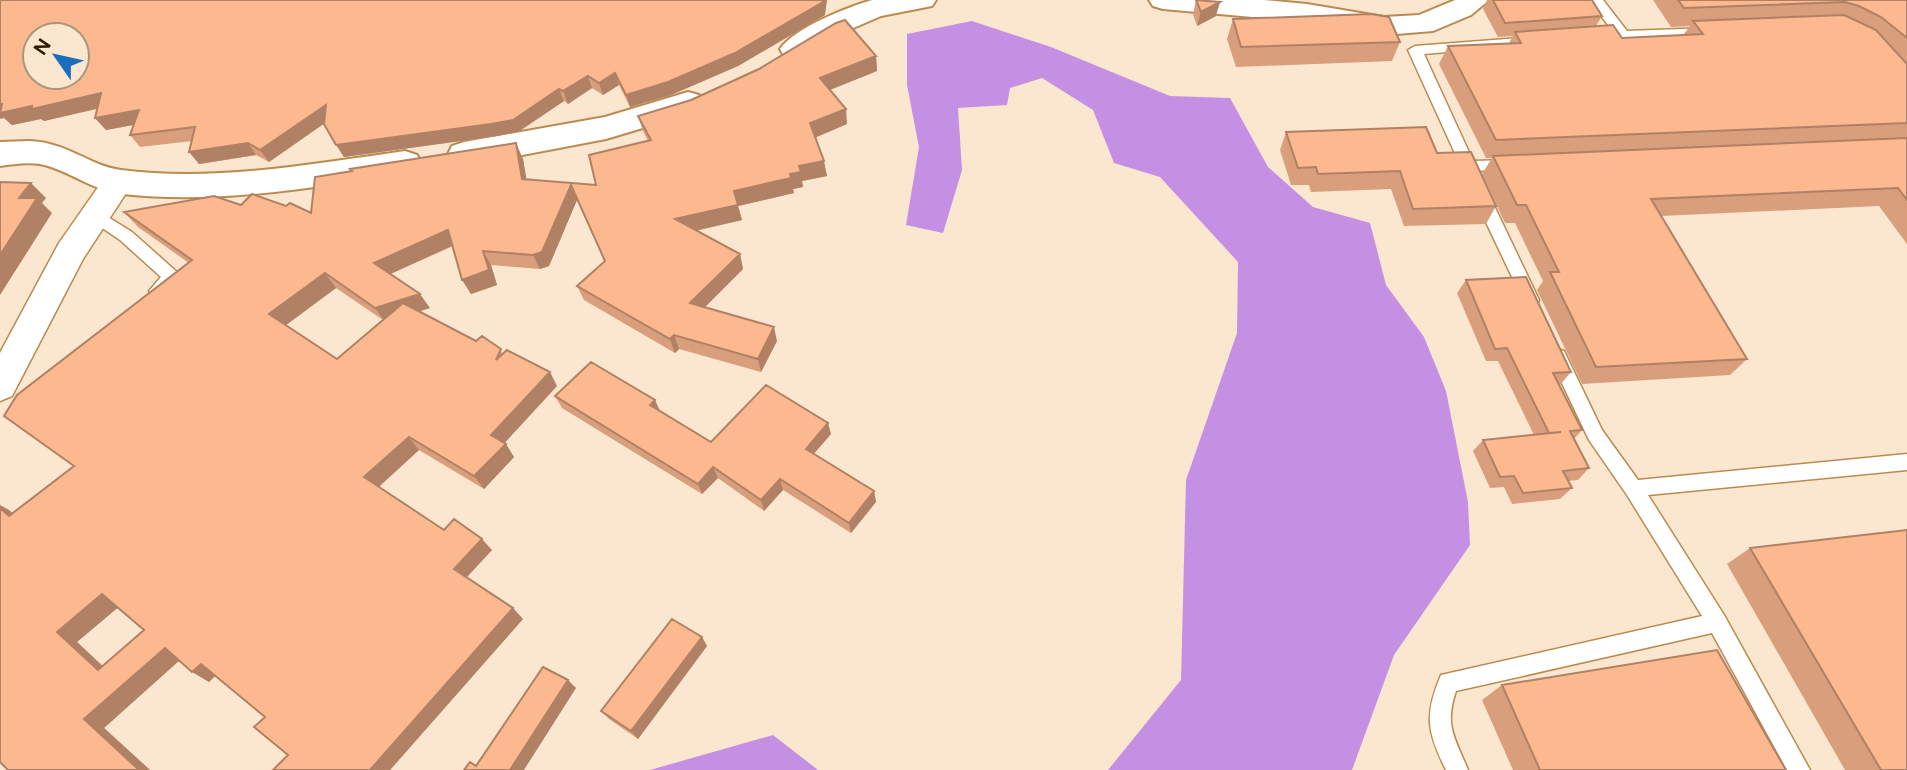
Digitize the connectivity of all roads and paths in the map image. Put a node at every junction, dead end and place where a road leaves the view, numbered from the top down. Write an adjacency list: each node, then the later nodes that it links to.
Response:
1 (922, 0): 7 (street)
2 (1163, 0): 3 (street)
3 (1475, 0)
4 (1596, 0): 5 (lane)
5 (1720, 32)
6 (1541, 40): 11 (lane)
7 (771, 63)
8 (716, 90): 12 (street)
9 (0, 153): 12 (street)
10 (1523, 165): 11 (lane)
11 (1468, 167): 15 (lane)
12 (119, 181): 13 (street)
13 (95, 215): 14 (lane); 17 (street)
14 (142, 304)
15 (1537, 313)
16 (1549, 338): 19 (lane)
17 (0, 386)
18 (1907, 463): 19 (lane)
19 (1634, 489): 20 (lane)
20 (1717, 622): 21 (lane); 22 (lane)
21 (1457, 770)
22 (1799, 770)

